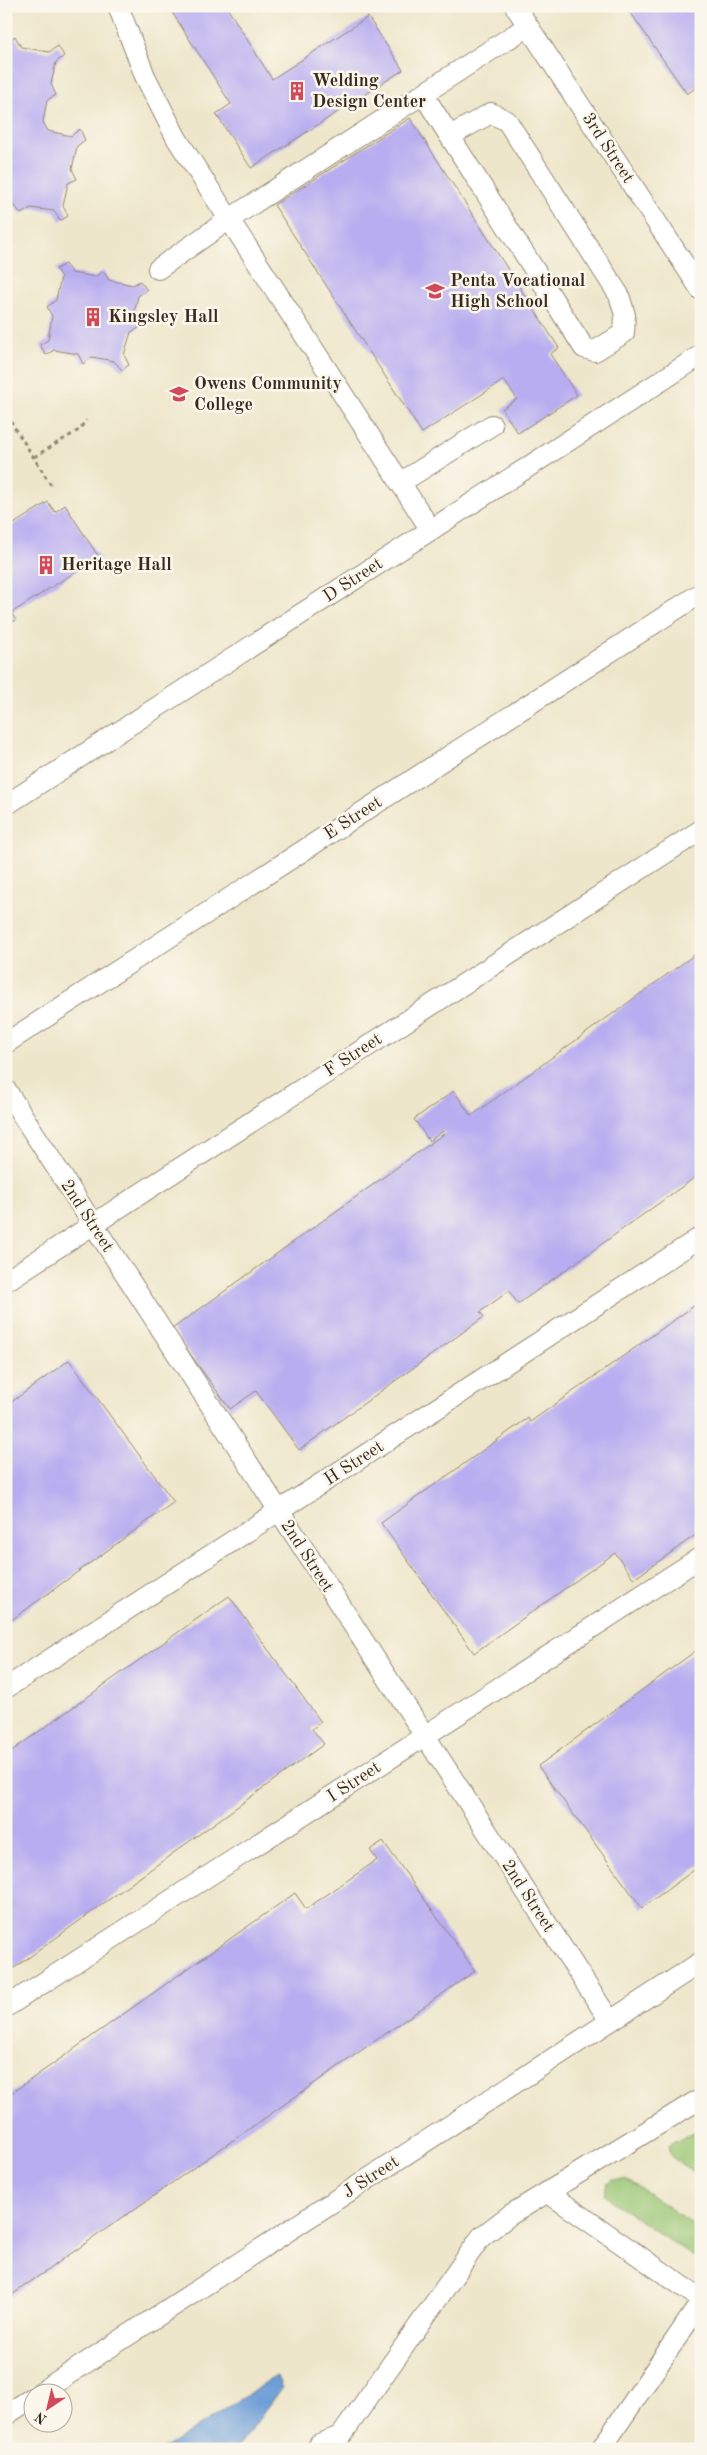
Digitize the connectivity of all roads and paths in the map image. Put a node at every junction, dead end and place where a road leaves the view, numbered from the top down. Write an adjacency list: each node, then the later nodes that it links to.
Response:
1 (118, 6): 6 (street)
2 (516, 6): 3 (street, 3rd Street)
3 (528, 26): 4 (street); 8 (street, 3rd Street)
4 (423, 94): 5 (street); 6 (street)
5 (450, 136): 5 (street)
6 (228, 220): 7 (street); 14 (street)
7 (158, 269)
8 (701, 290)
9 (701, 355): 16 (street, D Street)
10 (6, 414): 13 (path)
11 (86, 420): 13 (path)
12 (492, 425): 14 (street)
13 (34, 457): 15 (path)
14 (400, 483): 16 (street)
15 (53, 488)
16 (431, 530): 18 (street, D Street)
17 (701, 593): 20 (street, E Street)
18 (6, 805)
19 (701, 830): 22 (street, F Street)
20 (6, 1043)
21 (6, 1090): 22 (street, 2nd Street)
22 (92, 1224): 24 (street, F Street); 25 (street, 2nd Street)
23 (701, 1237): 25 (street, H Street)
24 (6, 1281)
25 (279, 1512): 27 (street, H Street); 28 (street, 2nd Street)
26 (701, 1557): 28 (street, I Street)
27 (6, 1688)
28 (424, 1736): 30 (street, I Street); 31 (street, 2nd Street)
29 (701, 1962): 31 (street, J Street)
30 (6, 2007)
31 (610, 2020): 35 (street, J Street)
32 (701, 2106): 33 (street)
33 (547, 2192): 34 (street); 38 (street)
34 (701, 2300): 40 (street)
35 (56, 2382)
36 (22, 2405): 37 (street)
37 (6, 2415)
38 (341, 2442): 39 (street)
39 (316, 2449)
40 (602, 2449)

